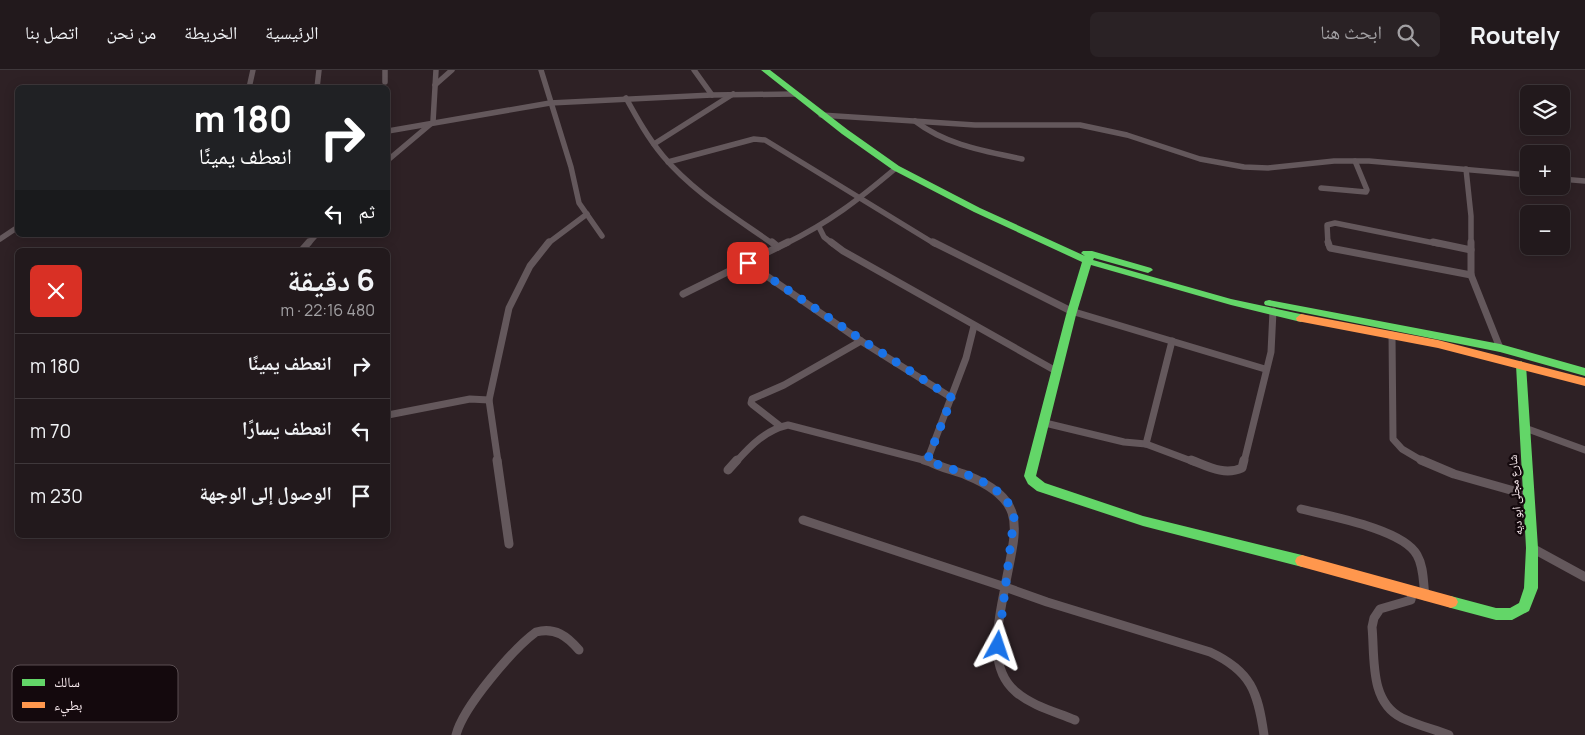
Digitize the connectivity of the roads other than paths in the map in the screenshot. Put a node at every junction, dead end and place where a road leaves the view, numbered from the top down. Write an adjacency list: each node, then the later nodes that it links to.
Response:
1 (253, 70): 10 (street)
2 (319, 70): 11 (street)
3 (385, 70): 9 (street)
4 (436, 70): 12 (street)
5 (452, 70): 12 (street)
6 (541, 70): 17 (street)
7 (694, 70): 15 (street)
8 (765, 70): 14 (main road)
9 (385, 82)
10 (250, 85)
11 (317, 85)
12 (435, 85): 20 (street)
13 (733, 94): 14 (street); 15 (street); 22 (street)
14 (795, 94): 18 (main road)
15 (712, 95): 16 (street)
16 (626, 98): 17 (street); 22 (street)
17 (550, 103): 20 (street); 34 (street)
18 (821, 115): 19 (street); 27 (main road)
19 (916, 121): 24 (street); 25 (street)
20 (433, 122): 21 (street); 23 (street)
21 (390, 131)
22 (654, 144): 26 (street)
23 (390, 158)
24 (1022, 159)
25 (1355, 161): 28 (street); 32 (street)
26 (668, 162): 33 (street); 40 (street)
27 (896, 168): 33 (street); 43 (main road)
28 (1466, 169): 29 (street); 42 (street)
29 (1520, 174)
30 (1570, 180): 31 (street)
31 (1585, 181)
32 (1321, 188)
33 (862, 197): 35 (street); 47 (street)
34 (587, 214): 37 (street); 60 (street)
35 (819, 227): 40 (street); 49 (street)
36 (15, 229): 39 (street)
37 (602, 236)
38 (314, 237): 41 (street)
39 (0, 239)
40 (778, 247): 44 (street)
41 (304, 248)
42 (1471, 250): 45 (street); 45 (street)
43 (1090, 258): 47 (main road); 48 (main road); 53 (main road)
44 (748, 263): 46 (street); 51 (street)
45 (1471, 276): 53 (street)
46 (683, 294)
47 (1070, 311): 52 (street); 56 (main road)
48 (1273, 311): 50 (main road); 55 (street)
49 (974, 326): 56 (street); 59 (street)
50 (1392, 335): 54 (main road); 69 (street)
51 (862, 340): 59 (street); 63 (street)
52 (1172, 340): 55 (street); 65 (street)
53 (1500, 348): 57 (main road)
54 (1521, 365): 58 (main road); 64 (main road, شارع مجلى ابو ديه)
55 (1266, 369): 65 (street)
56 (1056, 371): 62 (main road)
57 (1585, 372)
58 (1585, 382)
59 (952, 398): 67 (street)
60 (489, 400): 61 (street); 72 (street)
61 (390, 415)
62 (1045, 423): 65 (street); 76 (main road)
63 (780, 426): 67 (street); 68 (street)
64 (1525, 428): 66 (street); 69 (main road, شارع مجلى ابو ديه)
65 (1146, 444)
66 (1585, 450)
67 (927, 461): 75 (street)
68 (728, 470)
69 (1528, 495): 73 (main road, شارع مجلى ابو ديه)
70 (1301, 509): 77 (street)
71 (803, 520): 75 (street)
72 (508, 544)
73 (1532, 548): 74 (street); 77 (main road, شارع مجلى ابو ديه)
74 (1585, 577)
75 (1005, 587): 79 (street); 81 (street)
76 (1412, 592): 77 (main road); 82 (street)
77 (1424, 596)
78 (579, 650): 80 (street)
79 (1075, 720)
80 (456, 735)
81 (1264, 735)
82 (1449, 735)

